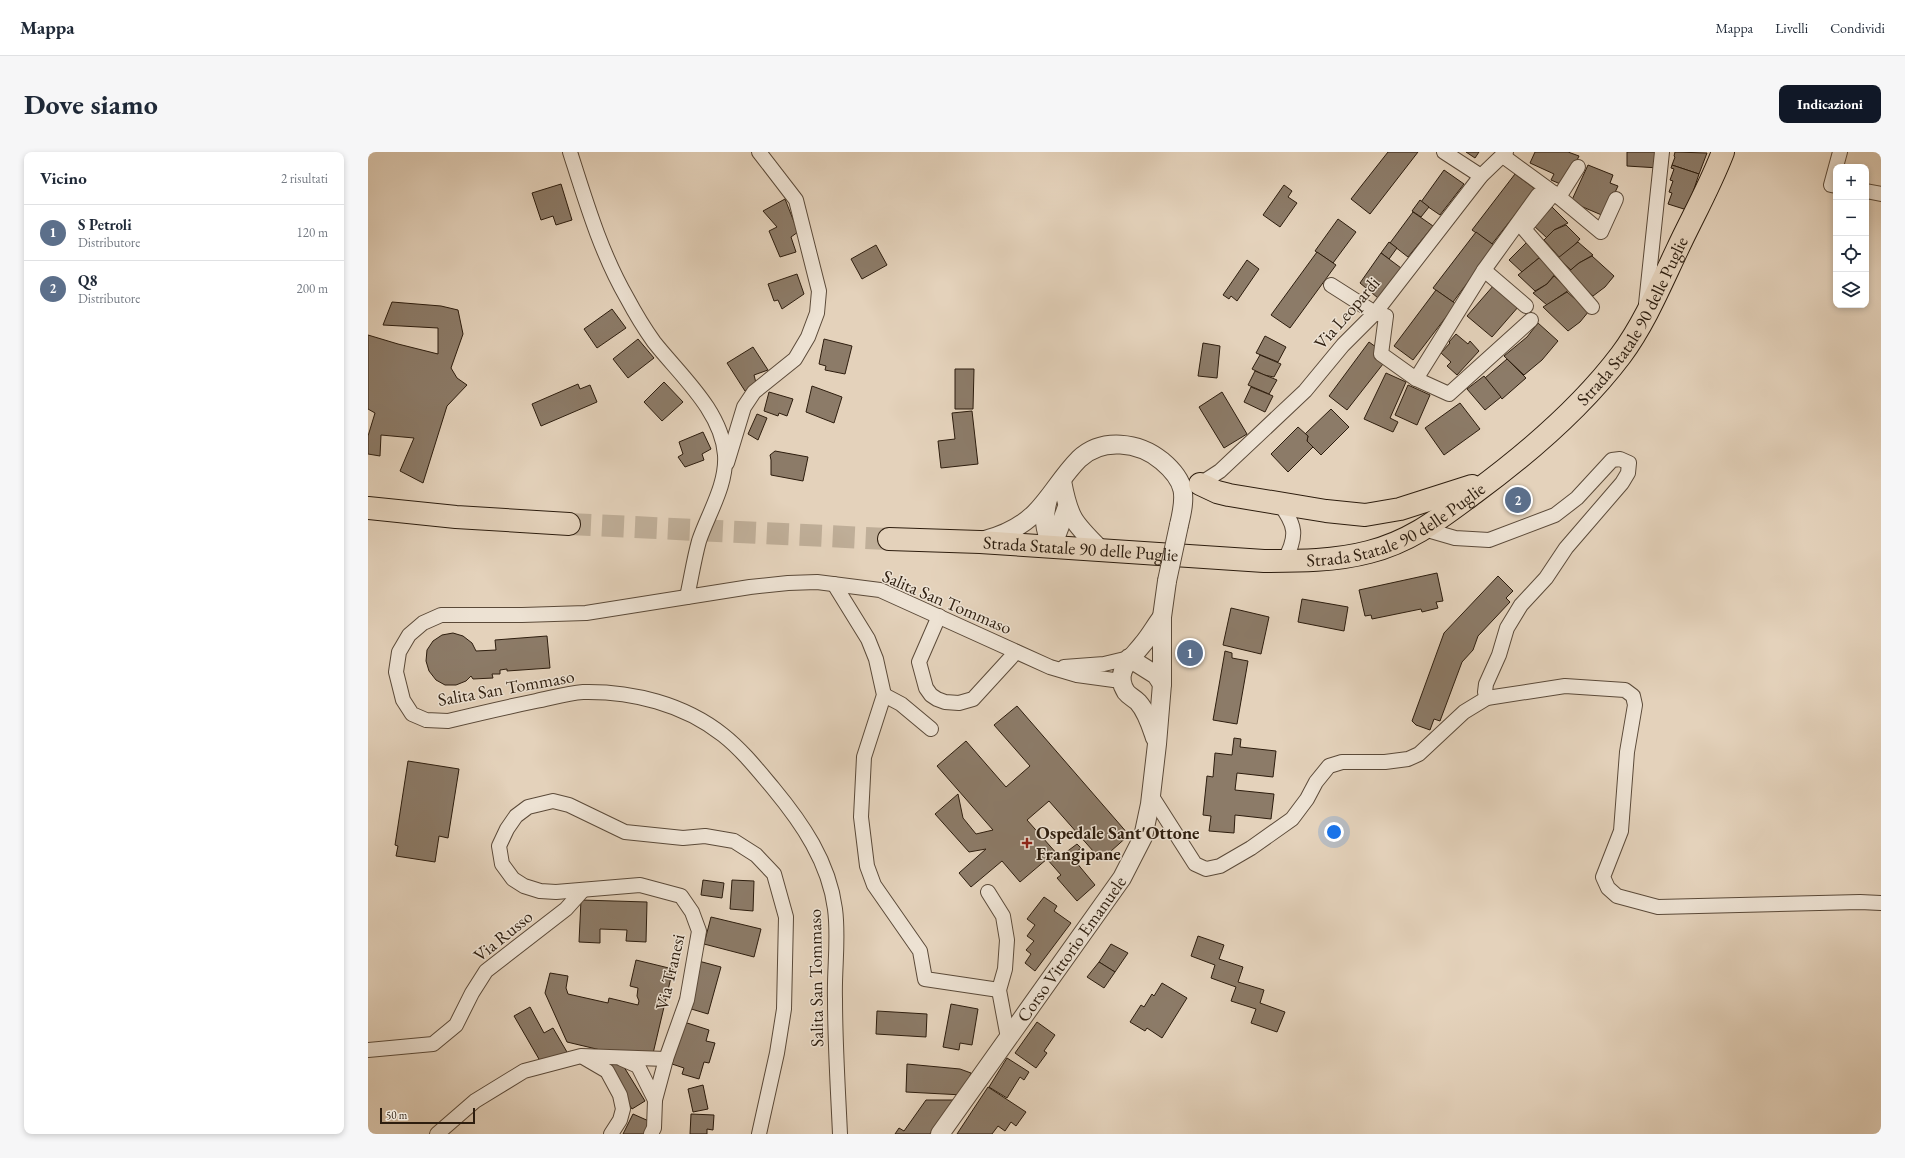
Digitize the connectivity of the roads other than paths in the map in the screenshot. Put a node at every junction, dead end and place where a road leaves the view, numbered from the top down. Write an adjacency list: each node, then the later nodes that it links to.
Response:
1 (570, 152): 24 (street)
2 (759, 152): 24 (street)
3 (1444, 152): 10 (street)
4 (1662, 152): 21 (street)
5 (1723, 152): 21 (main road, Strada Statale 90 delle Puglie)
6 (1840, 152): 8 (street)
7 (1504, 154): 10 (street, Via Leopardi); 14 (street)
8 (1837, 164)
9 (1578, 168): 14 (street)
10 (1480, 176): 20 (street, Via Leopardi)
11 (1869, 192): 12 (street)
12 (1881, 194)
13 (1538, 195): 16 (street)
14 (1557, 195): 15 (street); 19 (street)
15 (1616, 199)
16 (1484, 270): 18 (street); 23 (street)
17 (1331, 285): 20 (street)
18 (1526, 306)
19 (1592, 307)
20 (1375, 313): 23 (street); 27 (street, Via Leopardi)
21 (1645, 314): 25 (main road, Strada Statale 90 delle Puglie)
22 (1531, 320): 23 (street)
23 (1416, 379)
24 (725, 469): 40 (street)
25 (1492, 479): 29 (main road); 33 (main road, Strada Statale 90 delle Puglie)
26 (1062, 481): 27 (street, Corso Vittorio Emanuele); 28 (street, Corso Vittorio Emanuele); 30 (street)
27 (1191, 484): 29 (main road); 42 (street, Corso Vittorio Emanuele, bridge)
28 (1048, 498): 35 (street, Corso Vittorio Emanuele); 36 (street, Corso Vittorio Emanuele)
29 (1280, 503): 38 (street)
30 (1067, 507): 36 (street); 37 (street)
31 (368, 508): 32 (main road)
32 (569, 524)
33 (1424, 529): 38 (main road, Strada Statale 90 delle Puglie); 49 (street)
34 (888, 539): 35 (main road, Strada Statale 90 delle Puglie)
35 (980, 542): 36 (main road, Strada Statale 90 delle Puglie)
36 (1052, 547): 37 (main road, Strada Statale 90 delle Puglie)
37 (1101, 550): 38 (main road, Strada Statale 90 delle Puglie)
38 (1284, 561)
39 (834, 584): 40 (street, Salita San Tommaso); 41 (street, Salita San Tommaso); 48 (street)
40 (687, 597): 70 (street, Salita San Tommaso)
41 (939, 616): 43 (street, Salita San Tommaso); 43 (street)
42 (1162, 617): 44 (street, Corso Vittorio Emanuele); 47 (street, Corso Vittorio Emanuele)
43 (1016, 652): 45 (street, Salita San Tommaso)
44 (1129, 658): 45 (street, Salita San Tommaso); 46 (street, Corso Vittorio Emanuele); 47 (street)
45 (1050, 667): 46 (street, Salita San Tommaso)
46 (1121, 681): 50 (street, Corso Vittorio Emanuele)
47 (1162, 684): 50 (street); 52 (street, Corso Vittorio Emanuele)
48 (884, 695): 51 (street); 59 (street)
49 (1487, 698): 53 (street); 57 (street)
50 (1138, 702): 52 (street, Corso Vittorio Emanuele)
51 (931, 729)
52 (1157, 744): 53 (street, Corso Vittorio Emanuele)
53 (1151, 795): 60 (street, Corso Vittorio Emanuele)
54 (583, 890): 55 (street, Via Tranesi); 58 (street, Via Russo); 64 (street, Via Tranesi)
55 (556, 892): 58 (street, Via Russo); 69 (street, Salita San Tommaso)
56 (988, 892): 59 (street)
57 (1881, 903)
58 (552, 920): 61 (street, Via Russo)
59 (999, 990): 60 (street)
60 (1008, 1038): 71 (street, Corso Vittorio Emanuele)
61 (368, 1050)
62 (581, 1056): 63 (street); 66 (street); 67 (street)
63 (616, 1057): 64 (street); 65 (street)
64 (666, 1059): 65 (street, Via Tranesi)
65 (656, 1100): 68 (street, Via Tranesi)
66 (438, 1134)
67 (611, 1134)
68 (651, 1134)
69 (759, 1134)
70 (840, 1134)
71 (940, 1134)

